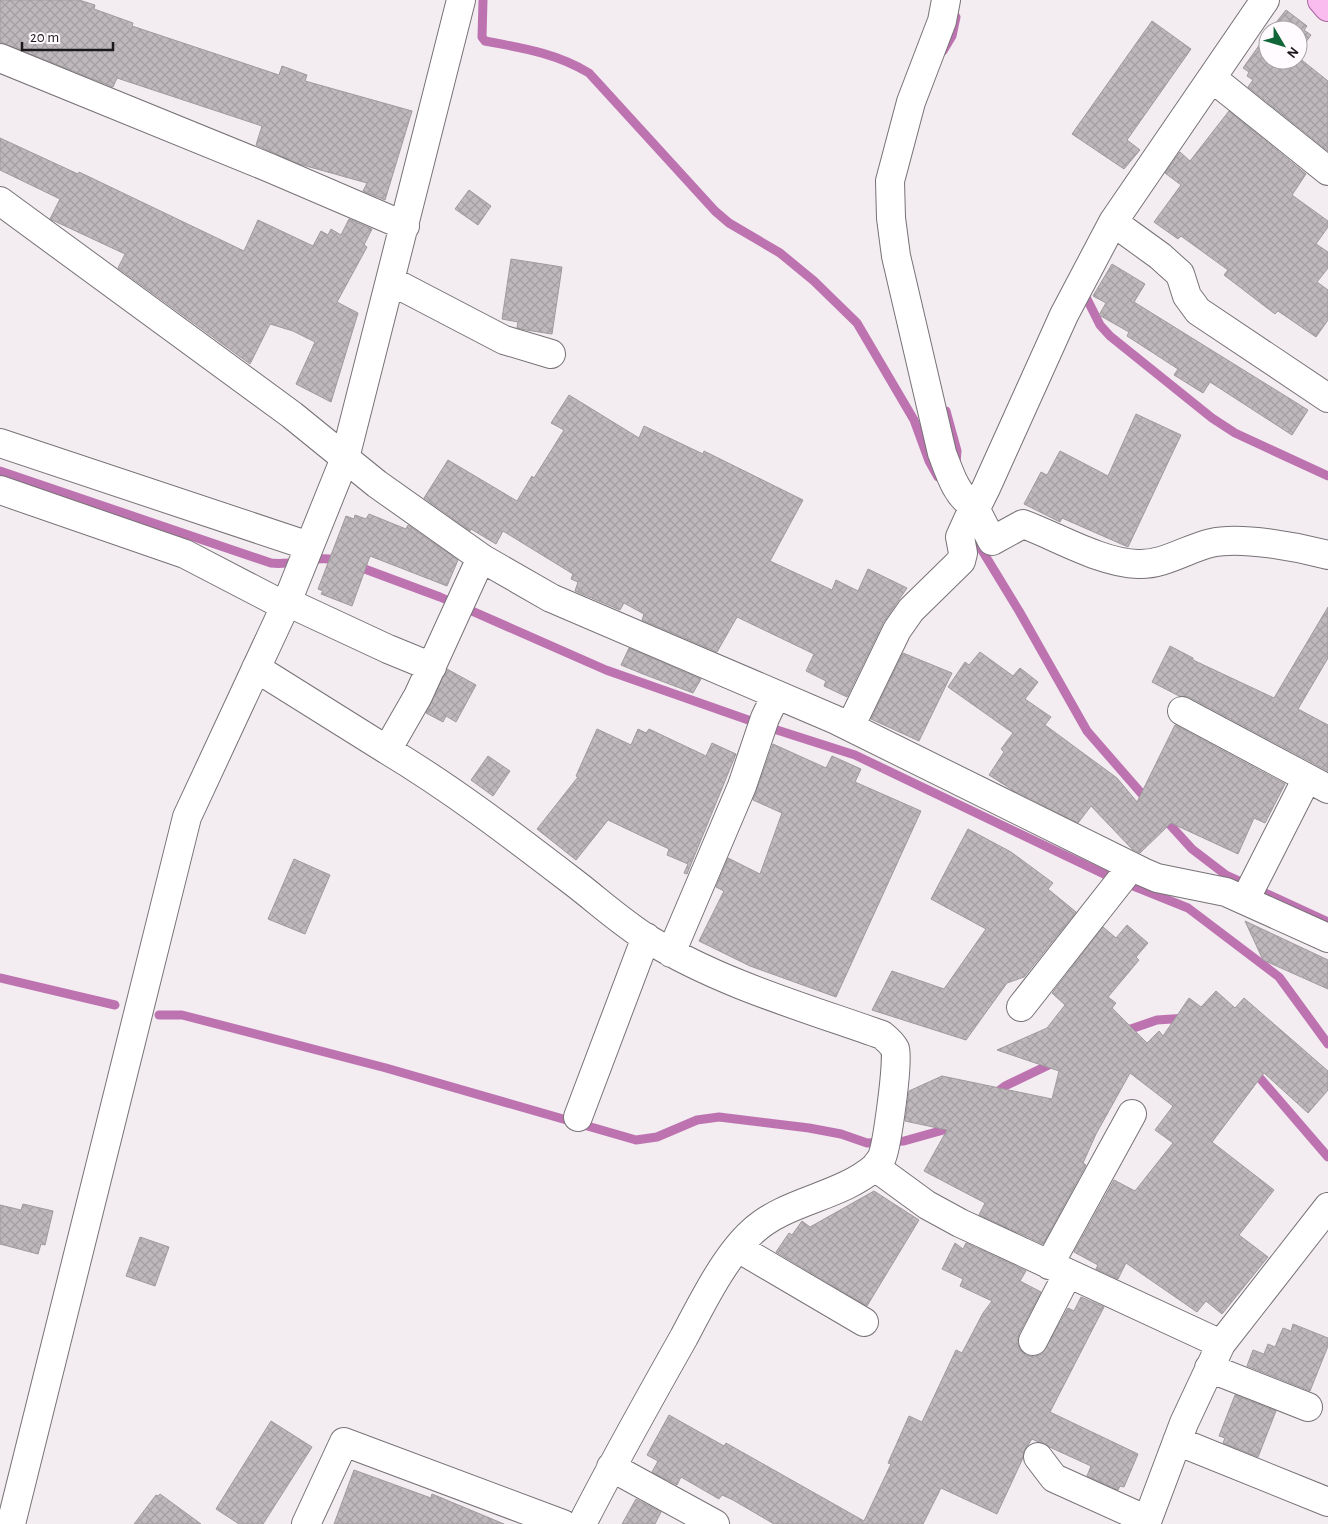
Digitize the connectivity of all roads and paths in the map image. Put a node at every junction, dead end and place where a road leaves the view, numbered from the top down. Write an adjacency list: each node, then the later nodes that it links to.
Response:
1 (461, 0): 11 (street)
2 (946, 0): 18 (street)
3 (1265, 0): 7 (street)
4 (1322, 0): 5 (main road)
5 (1328, 7)
6 (0, 58): 11 (street)
7 (1212, 78): 8 (street); 10 (street)
8 (1328, 171)
9 (0, 200): 16 (street)
10 (1113, 222): 14 (street); 18 (street)
11 (405, 226): 12 (street)
12 (391, 281): 13 (street); 16 (street)
13 (551, 354)
14 (1328, 398)
15 (0, 442): 19 (street)
16 (345, 458): 19 (street); 21 (street)
17 (0, 490): 22 (street)
18 (974, 506): 20 (street); 27 (street)
19 (308, 547): 22 (street)
20 (1328, 555)
21 (481, 558): 23 (street); 25 (street)
22 (288, 597): 23 (street); 24 (street)
23 (432, 667): 28 (street)
24 (256, 668): 28 (street); 51 (street)
25 (776, 695): 27 (street); 34 (street)
26 (1182, 711): 29 (street)
27 (850, 728): 30 (street)
28 (387, 750): 32 (street)
29 (1318, 783): 31 (street)
30 (1130, 867): 31 (street); 35 (street)
31 (1250, 891): 33 (street)
32 (646, 938): 34 (street); 37 (street)
33 (1328, 938)
34 (671, 953): 38 (street)
35 (1021, 1007)
36 (1132, 1114): 41 (street)
37 (578, 1117)
38 (875, 1167): 40 (street); 41 (street)
39 (1325, 1215): 44 (street)
40 (738, 1248): 42 (street); 49 (street)
41 (1058, 1269): 43 (street); 44 (street)
42 (864, 1322)
43 (1033, 1341)
44 (1220, 1344): 45 (street)
45 (1209, 1368): 46 (street); 47 (street)
46 (1308, 1406)
47 (1177, 1441): 50 (street); 52 (street)
48 (1038, 1458): 52 (street)
49 (611, 1467): 55 (street); 56 (street)
50 (1328, 1502)
51 (9, 1508)
52 (1146, 1522)
53 (306, 1524): 54 (street)
54 (563, 1524)
55 (582, 1524)
56 (715, 1524)

